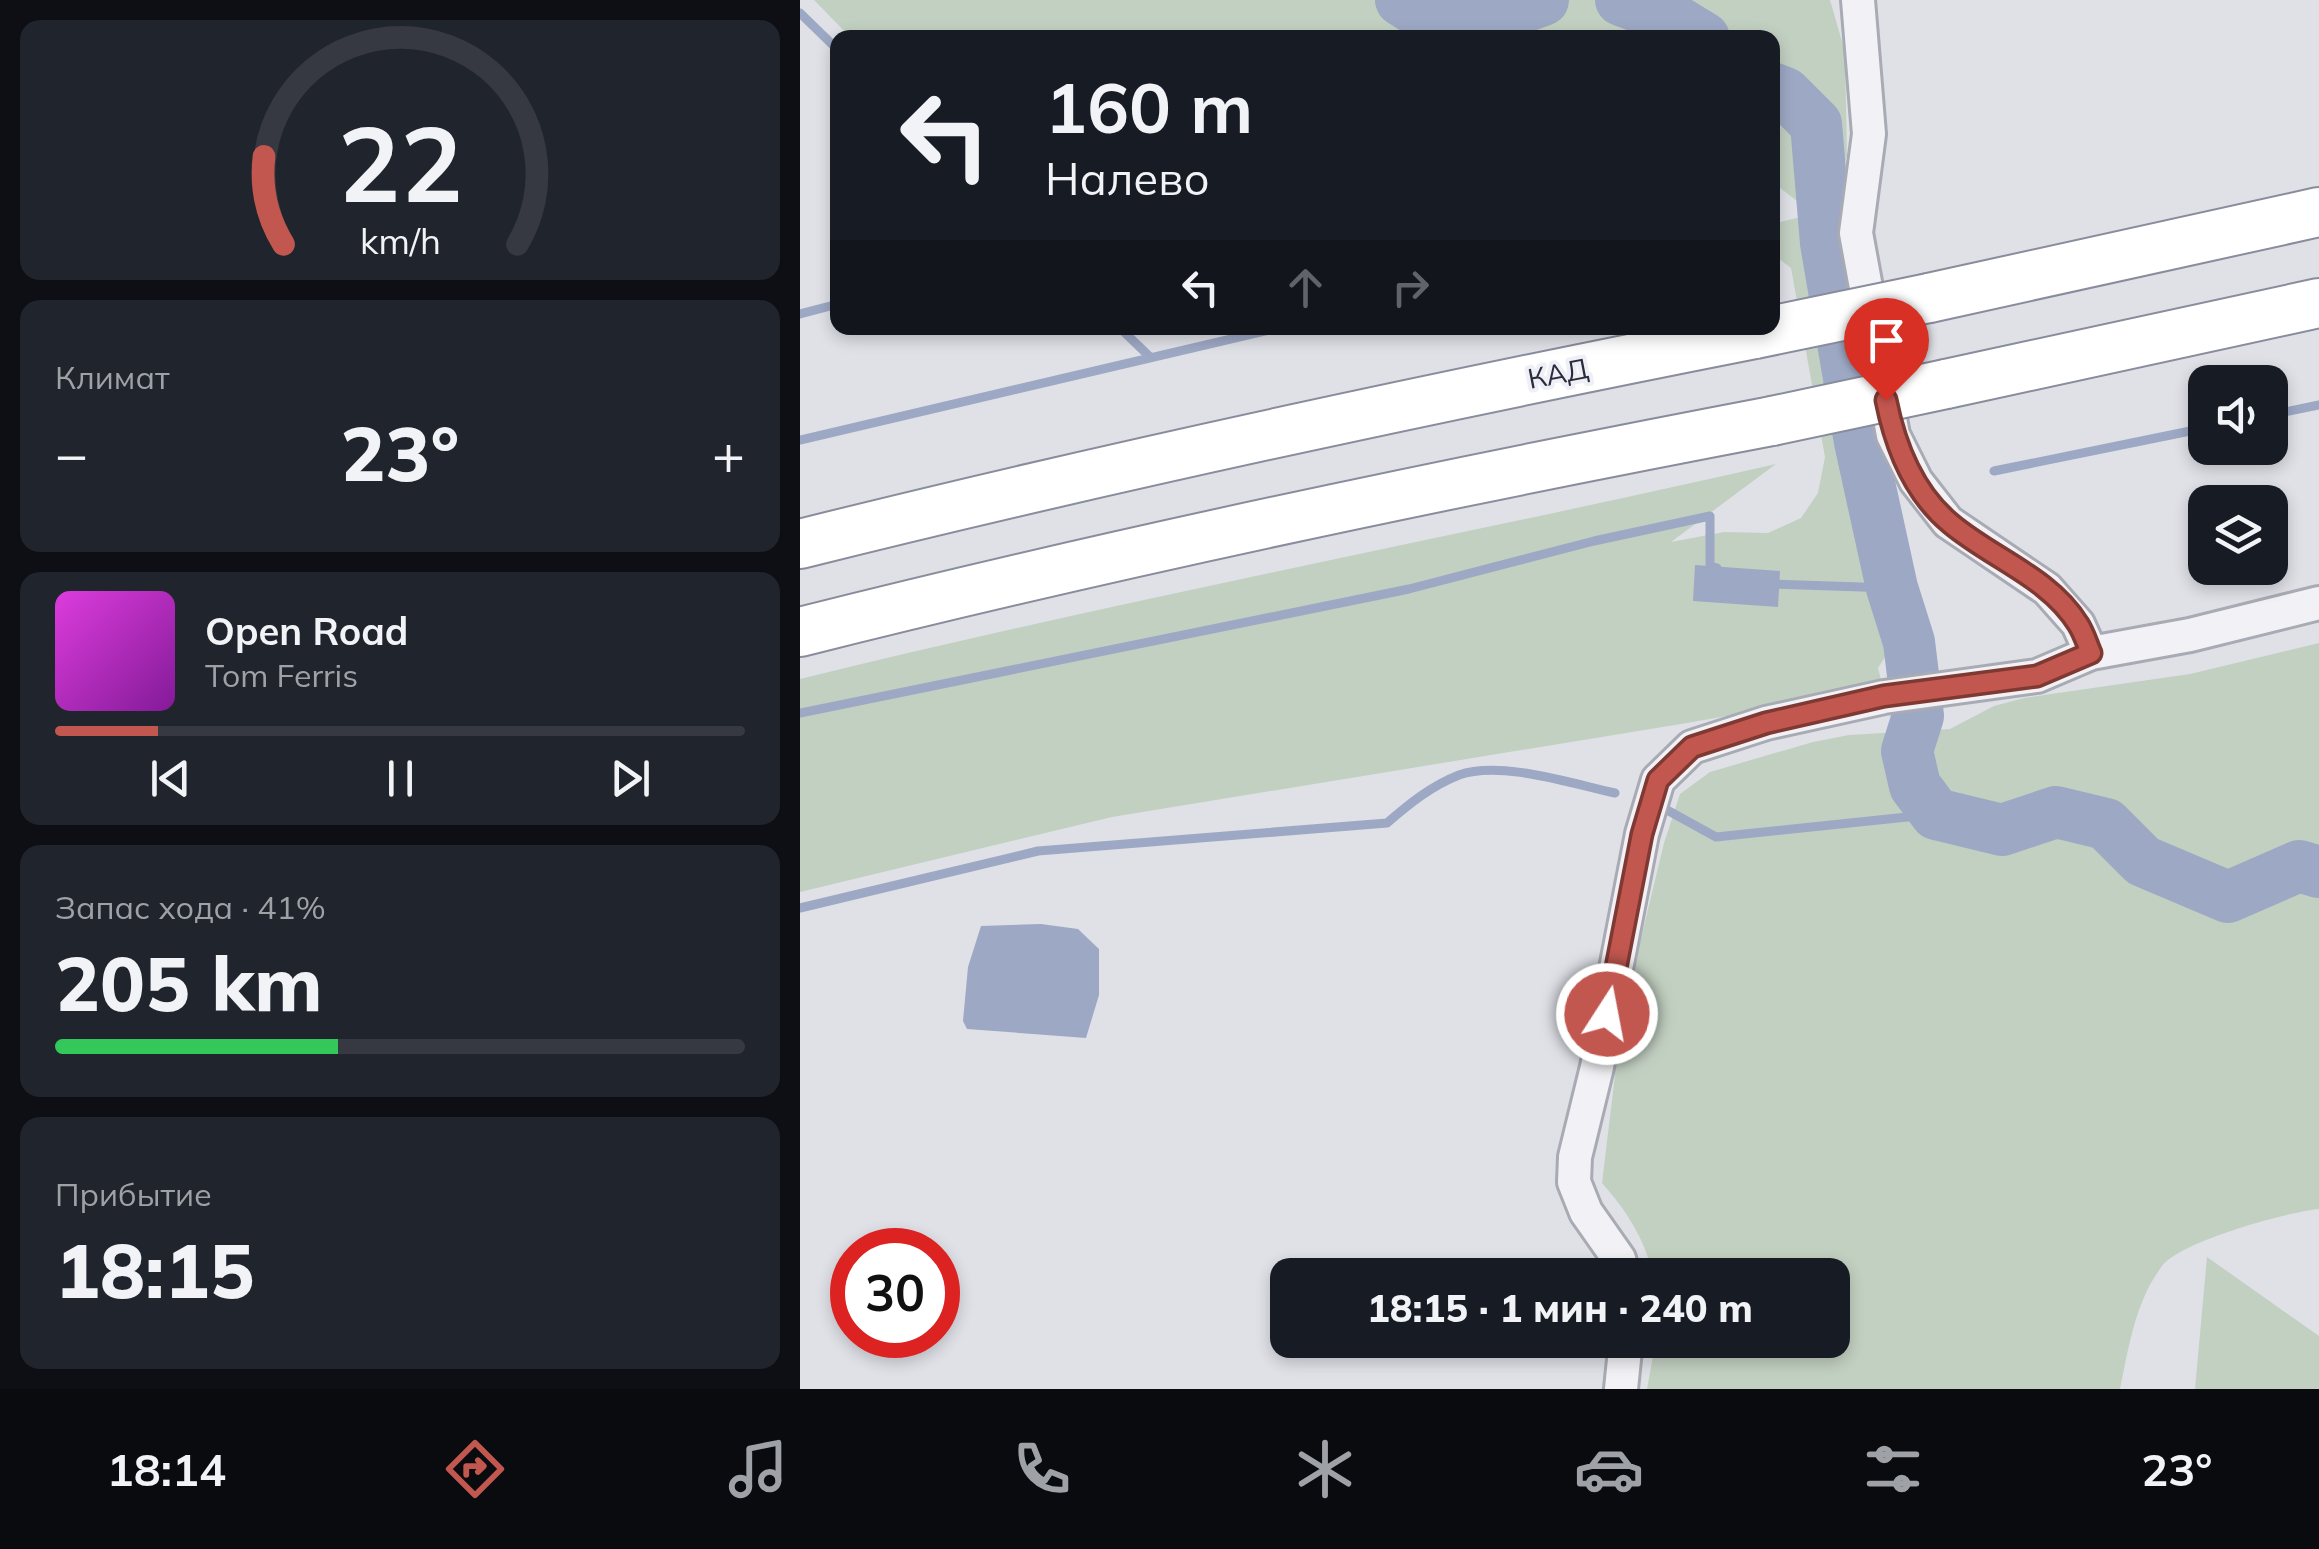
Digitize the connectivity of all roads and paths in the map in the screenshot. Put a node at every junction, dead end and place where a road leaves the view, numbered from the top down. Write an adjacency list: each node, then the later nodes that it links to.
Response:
1 (1858, 0): 9 (street)
2 (2319, 212): 4 (highway, КАД, bridge)
3 (2319, 303): 8 (highway, bridge)
4 (1780, 329)
5 (1749, 335): 6 (highway, КАД, bridge)
6 (800, 544)
7 (2319, 602): 9 (street)
8 (800, 632)
9 (2091, 653): 10 (street)
10 (1618, 1258)
11 (1625, 1358): 12 (street)
12 (1622, 1389)

